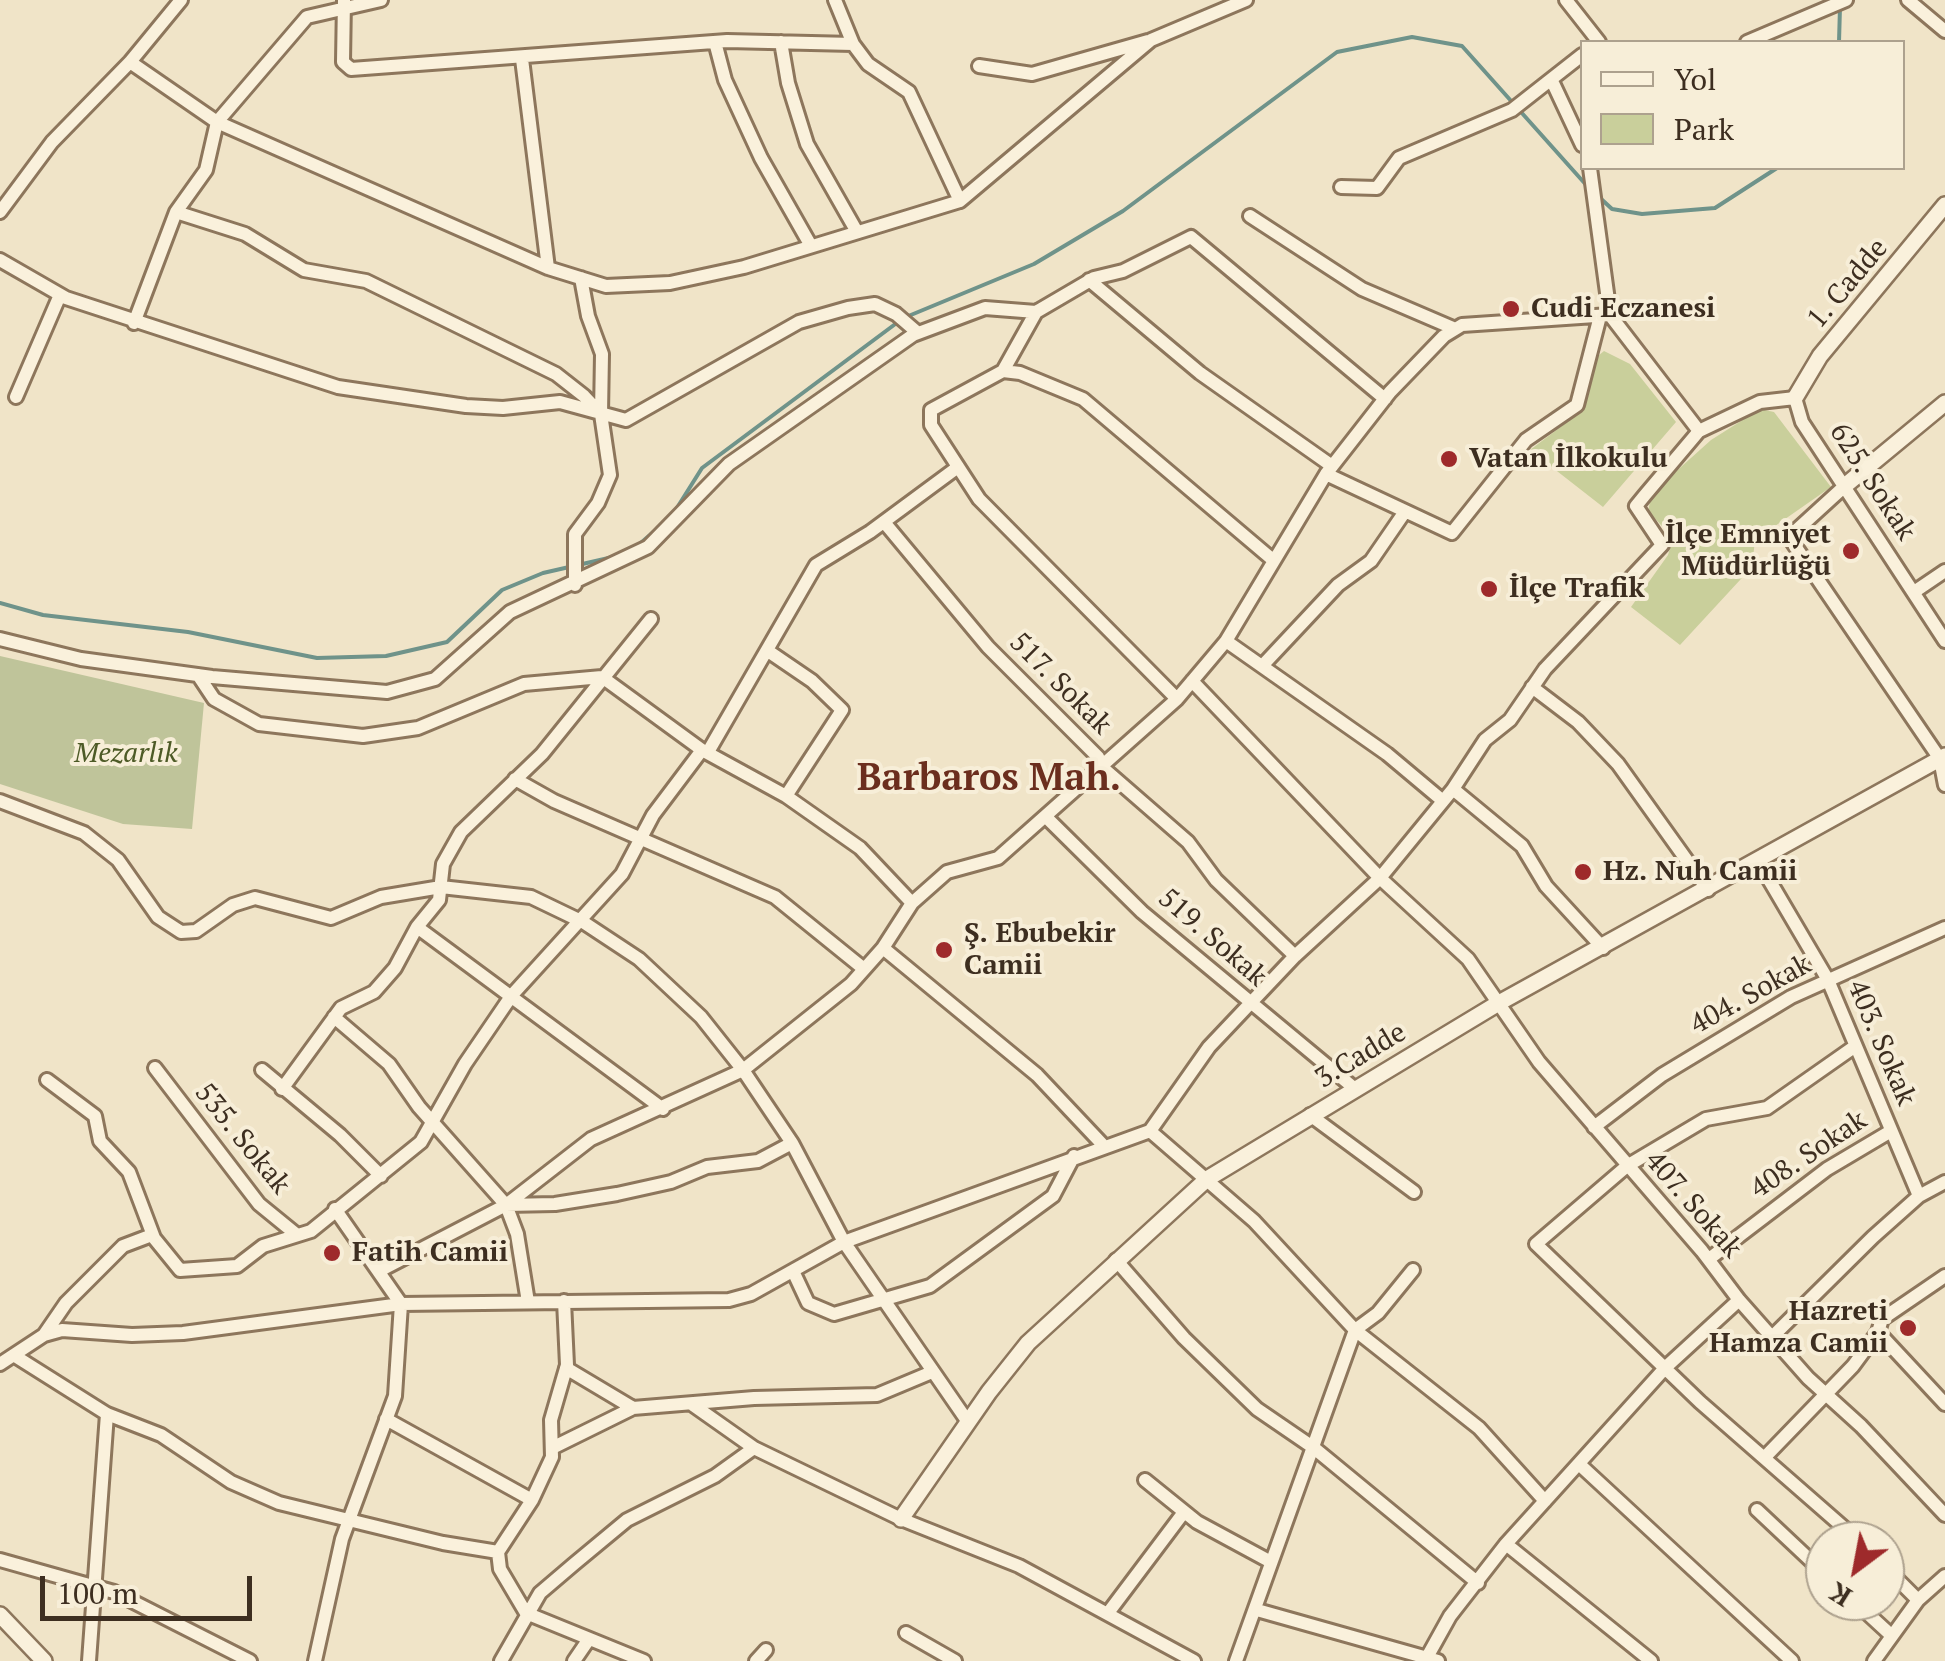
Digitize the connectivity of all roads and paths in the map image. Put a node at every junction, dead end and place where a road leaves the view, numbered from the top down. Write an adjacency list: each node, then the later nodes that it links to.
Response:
1 (180, 0): 21 (street)
2 (381, 0): 9 (street)
3 (835, 0): 18 (street)
4 (1246, 0): 13 (street)
5 (1566, 0): 14 (street)
6 (1846, 0): 8 (street)
7 (1908, 0): 11 (street)
8 (1813, 4): 15 (street)
9 (343, 5): 20 (street); 24 (street)
10 (1945, 9): 11 (street)
11 (1931, 19): 12 (street)
12 (1945, 31)
13 (1150, 40): 22 (street); 28 (street)
14 (1596, 40)
15 (1750, 40)
16 (715, 42): 17 (street); 20 (street); 34 (street)
17 (781, 42): 18 (street); 33 (street)
18 (854, 44): 28 (street)
19 (1580, 57): 23 (street)
20 (522, 59): 36 (street)
21 (130, 62): 24 (street); 30 (street)
22 (979, 66)
23 (1552, 81): 25 (street); 27 (street)
24 (217, 122): 31 (street); 36 (street)
25 (1580, 142)
26 (1592, 173): 41 (street)
27 (1341, 186)
28 (960, 201): 33 (street)
29 (1945, 206): 47 (street, 1. Cadde)
30 (0, 212)
31 (176, 212): 42 (street); 50 (street)
32 (1250, 216): 43 (street)
33 (857, 232): 34 (street)
34 (811, 246): 37 (street)
35 (0, 260): 39 (street)
36 (548, 268): 37 (street)
37 (581, 278): 50 (street)
38 (1089, 280): 40 (street); 48 (street); 53 (street)
39 (60, 295): 42 (street); 46 (street)
40 (1036, 312): 44 (street); 45 (street)
41 (1605, 315): 43 (street); 51 (street); 55 (street)
42 (134, 323): 50 (street)
43 (1453, 328): 48 (street)
44 (918, 333): 50 (street); 59 (street)
45 (1003, 371): 52 (street); 57 (street)
46 (16, 398)
47 (1795, 398): 51 (street); 54 (street, 625. Sokak)
48 (1384, 399): 53 (street)
49 (1945, 403): 54 (street)
50 (601, 414): 59 (street)
51 (1699, 432): 70 (street)
52 (958, 467): 56 (street); 71 (street)
53 (1329, 470): 55 (street); 57 (street)
54 (1845, 485): 60 (street, 625. Sokak); 73 (street)
55 (1404, 513): 66 (street)
56 (884, 522): 65 (street); 74 (street, 517. Sokak)
57 (1274, 560): 63 (street)
58 (1945, 571): 60 (street)
59 (575, 580): 67 (street)
60 (1914, 592): 64 (street, 625. Sokak)
61 (651, 619): 68 (street)
62 (0, 638): 67 (street)
63 (1226, 641): 66 (street); 69 (street)
64 (1945, 641)
65 (768, 651): 72 (street); 78 (street)
66 (1262, 666): 80 (street)
67 (198, 675): 68 (street)
68 (602, 677): 72 (street); 75 (street)
69 (1192, 682): 71 (street); 84 (street, 407. Sokak)
70 (1532, 686): 77 (street); 86 (street)
71 (1177, 699): 74 (street)
72 (705, 751): 78 (street); 82 (street)
73 (1942, 758): 76 (street); 83 (street, 3.Cadde)
74 (1103, 768): 81 (street); 93 (street, 517. Sokak)
75 (516, 780): 82 (street); 85 (street)
76 (1945, 785)
77 (1452, 790): 80 (street); 92 (street)
78 (786, 796): 87 (street)
79 (0, 801): 85 (street)
80 (1443, 801): 84 (street)
81 (1046, 817): 87 (street); 97 (street, 519. Sokak)
82 (642, 838): 88 (street); 94 (street)
83 (1758, 862): 86 (street, 3.Cadde); 95 (street, 403. Sokak)
84 (1380, 878): 93 (street); 98 (street, 407. Sokak)
85 (441, 887): 88 (street); 89 (street)
86 (1708, 890): 92 (street, 3.Cadde)
87 (912, 903): 91 (street)
88 (583, 922): 96 (street); 103 (street)
89 (417, 927): 96 (street); 99 (street)
90 (1945, 928): 95 (street, 404. Sokak)
91 (883, 948): 94 (street); 114 (street)
92 (1603, 948): 98 (street, 3.Cadde)
93 (1295, 956): 97 (street)
94 (864, 969): 103 (street)
95 (1828, 980): 100 (street, 403. Sokak); 110 (street, 404. Sokak)
96 (512, 996): 107 (street); 109 (street)
97 (1250, 1004): 105 (street, 519. Sokak); 112 (street)
98 (1498, 1004): 105 (street, 3.Cadde); 110 (street, 407. Sokak)
99 (334, 1018): 106 (street); 109 (street)
100 (1854, 1047): 111 (street, 403. Sokak); 116 (street)
101 (155, 1068): 125 (street, 535. Sokak)
102 (262, 1070): 106 (street)
103 (743, 1070): 107 (street); 113 (street)
104 (47, 1080): 124 (street)
105 (1354, 1088): 108 (street, 3.Cadde)
106 (282, 1089): 117 (street)
107 (663, 1109): 122 (street)
108 (1310, 1116): 118 (street, 3.Cadde); 120 (street)
109 (434, 1119): 117 (street); 122 (street)
110 (1594, 1128): 116 (street, 407. Sokak)
111 (1891, 1130): 121 (street, 403. Sokak); 127 (street, 408. Sokak)
112 (1150, 1131): 114 (street); 118 (street)
113 (792, 1143): 122 (street); 126 (street)
114 (1103, 1145): 115 (street)
115 (1074, 1156): 126 (street); 133 (street)
116 (1627, 1166): 127 (street, 407. Sokak); 144 (street)
117 (381, 1176): 123 (street)
118 (1207, 1179): 128 (street, 3.Cadde); 138 (street)
119 (1945, 1182): 121 (street)
120 (1414, 1192)
121 (1919, 1196): 141 (street)
122 (506, 1205): 129 (street); 136 (street)
123 (335, 1209): 125 (street); 129 (street)
124 (152, 1235): 125 (street); 140 (street)
125 (296, 1236)
126 (844, 1242): 131 (street); 133 (street)
127 (1708, 1258): 134 (street, 407. Sokak)
128 (1116, 1260): 154 (street, 3.Cadde); 157 (street)
129 (381, 1270): 137 (street)
130 (1413, 1270): 138 (street)
131 (793, 1271): 133 (street); 135 (street)
132 (1945, 1276): 139 (street)
133 (882, 1299): 146 (street)
134 (1739, 1300): 141 (street, 407. Sokak); 144 (street)
135 (564, 1301): 136 (street); 145 (street)
136 (528, 1302): 137 (street)
137 (401, 1304): 140 (street); 153 (street)
138 (1355, 1330): 157 (street); 162 (street)
139 (1878, 1332): 147 (street); 148 (street)
140 (44, 1335): 142 (street)
141 (1773, 1336): 148 (street, 407. Sokak)
142 (16, 1356): 143 (street); 152 (street)
143 (0, 1364)
144 (1666, 1367): 158 (street); 159 (street)
145 (566, 1368): 151 (street); 155 (street)
146 (932, 1372): 150 (street); 154 (street)
147 (1940, 1387): 149 (street)
148 (1827, 1395): 158 (street); 165 (street, 407. Sokak)
149 (1945, 1404)
150 (693, 1405): 151 (street); 156 (street)
151 (633, 1408): 155 (street)
152 (106, 1414): 167 (street); 175 (street)
153 (386, 1419): 161 (street); 167 (street)
154 (968, 1422): 166 (street, 3.Cadde)
155 (552, 1448): 161 (street)
156 (754, 1448): 166 (street); 180 (street)
157 (1314, 1448): 173 (street); 176 (street)
158 (1765, 1457): 168 (street)
159 (1579, 1464): 162 (street); 201 (street)
160 (1145, 1480): 164 (street)
161 (532, 1500): 170 (street)
162 (1546, 1501): 169 (street)
163 (1757, 1510): 171 (street)
164 (1184, 1512): 173 (street); 181 (street)
165 (1945, 1514)
166 (901, 1519): 181 (street)
167 (349, 1520): 170 (street); 192 (street)
168 (1837, 1521)
169 (1506, 1544): 176 (street); 200 (street)
170 (498, 1552): 180 (street)
171 (1805, 1555)
172 (0, 1560): 175 (street)
173 (1271, 1562): 179 (street)
174 (1945, 1576): 178 (street)
175 (91, 1583): 190 (street); 191 (street)
176 (1478, 1583): 188 (street)
177 (1905, 1587): 178 (street)
178 (1918, 1600): 185 (street)
179 (1257, 1610): 188 (street); 199 (street)
180 (526, 1613): 186 (street); 193 (street)
181 (1108, 1613): 198 (street)
182 (0, 1615): 189 (street)
183 (1876, 1621): 185 (street)
184 (906, 1633): 197 (street)
185 (1892, 1636): 202 (street)
186 (588, 1639): 194 (street); 195 (street)
187 (766, 1650): 196 (street)
188 (1430, 1659)
189 (44, 1661)
190 (89, 1661)
191 (250, 1661)
192 (314, 1661)
193 (502, 1661)
194 (574, 1661)
195 (644, 1661)
196 (756, 1661)
197 (956, 1661)
198 (1194, 1661)
199 (1236, 1661)
200 (1651, 1661)
201 (1792, 1661)
202 (1874, 1661)

